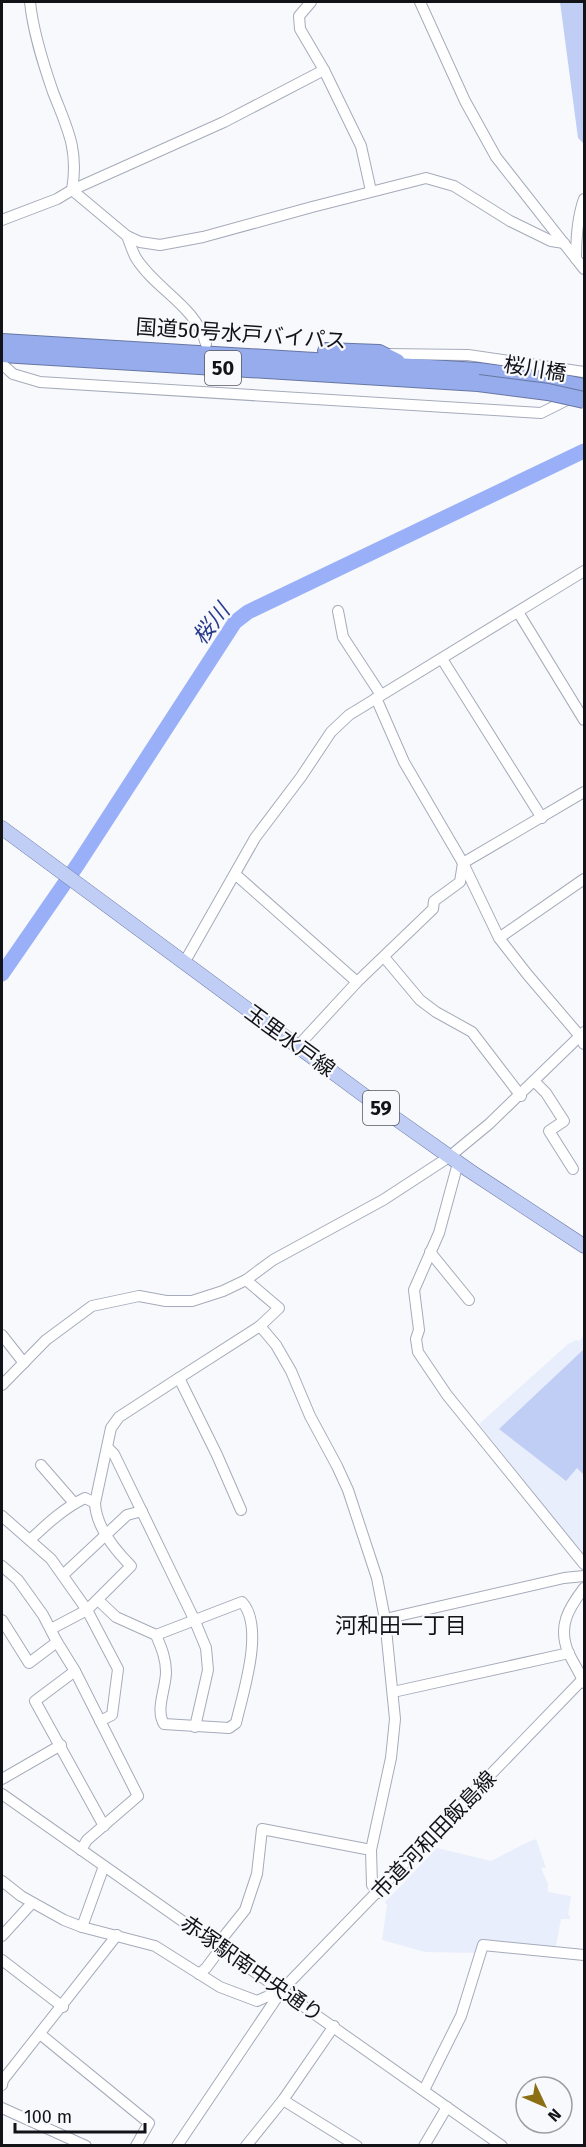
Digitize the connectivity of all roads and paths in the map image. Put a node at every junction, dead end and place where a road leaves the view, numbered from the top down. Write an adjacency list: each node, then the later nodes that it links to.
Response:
1 (30, 2): 5 (street)
2 (311, 2): 4 (street)
3 (420, 2): 10 (street)
4 (324, 70): 5 (street); 6 (street)
5 (72, 190): 8 (street); 9 (street)
6 (371, 191): 9 (street); 10 (street)
7 (585, 199): 11 (street)
8 (2, 220)
9 (127, 236): 15 (street)
10 (564, 243): 11 (street)
11 (576, 259): 12 (street)
12 (585, 269)
13 (2, 332): 15 (highway)
14 (2, 342): 18 (highway, 国道50号水戸バイパス / 50)
15 (206, 344): 16 (highway)
16 (379, 353): 20 (street); 21 (highway)
17 (2, 354): 18 (highway, 国道50号水戸バイパス / 50)
18 (143, 357): 21 (highway, 国道50号水戸バイパス / 50)
19 (2, 364): 21 (highway); 23 (street)
20 (585, 372)
21 (410, 374): 22 (highway, 国道50号水戸バイパス / 50)
22 (478, 377): 23 (highway, 桜川橋 / 50); 24 (highway, 桜川橋 / 50, bridge)
23 (585, 389)
24 (585, 400)
25 (585, 571): 27 (street)
26 (338, 611): 29 (street)
27 (518, 612): 28 (street); 30 (street)
28 (442, 659): 29 (street); 32 (street)
29 (378, 697): 34 (street); 35 (street)
30 (585, 720)
31 (585, 792): 32 (street)
32 (542, 818): 34 (street)
33 (2, 828): 39 (main road, 玉里水戸線 / 59)
34 (464, 863): 37 (street); 38 (street)
35 (235, 874): 39 (street); 40 (street)
36 (585, 879): 37 (street)
37 (499, 938): 41 (street)
38 (384, 957): 40 (street); 44 (street)
39 (184, 963): 42 (main road, 玉里水戸線 / 59)
40 (357, 982): 42 (street)
41 (583, 1037): 43 (street)
42 (297, 1047): 45 (main road, 玉里水戸線 / 59)
43 (535, 1082): 44 (street); 46 (street)
44 (520, 1096): 45 (street)
45 (454, 1160): 47 (main road, 玉里水戸線 / 59); 48 (street); 49 (street)
46 (573, 1169)
47 (585, 1246)
48 (430, 1252): 50 (street); 65 (street)
49 (246, 1280): 51 (street); 53 (street)
50 (469, 1300)
51 (260, 1326): 54 (street); 72 (street)
52 (2, 1335): 53 (street)
53 (24, 1363): 55 (street)
54 (179, 1378): 56 (street); 60 (street)
55 (2, 1384)
56 (108, 1448): 59 (street); 61 (street)
57 (41, 1465): 58 (street)
58 (74, 1503): 59 (street); 64 (street)
59 (95, 1503): 63 (street)
60 (241, 1510)
61 (142, 1511): 63 (street); 73 (street)
62 (2, 1516): 64 (street)
63 (106, 1533): 67 (street); 70 (street)
64 (31, 1539): 67 (street)
65 (585, 1564)
66 (2, 1566): 75 (street)
67 (64, 1574): 71 (street)
68 (585, 1576): 72 (street)
69 (585, 1588): 78 (street)
70 (98, 1600): 71 (street); 76 (street)
71 (87, 1610): 75 (street); 82 (street)
72 (385, 1618): 81 (street)
73 (194, 1619): 76 (street); 83 (street); 83 (street)
74 (2, 1620): 77 (street)
75 (51, 1629): 77 (street)
76 (156, 1635): 83 (street)
77 (57, 1642): 79 (street)
78 (569, 1653): 80 (street); 81 (street)
79 (75, 1671): 82 (street); 84 (street)
80 (584, 1680): 92 (street, 市道河和田飯島線)
81 (393, 1692): 89 (street)
82 (100, 1721): 87 (street)
83 (195, 1727)
84 (61, 1745): 85 (street); 87 (street)
85 (2, 1779)
86 (2, 1794): 88 (street, 赤塚駅南中央通り)
87 (104, 1826): 88 (street)
88 (81, 1850): 90 (street, 赤塚駅南中央通り)
89 (371, 1850): 92 (street); 97 (street)
90 (104, 1866): 94 (street); 97 (street, 赤塚駅南中央通り)
91 (2, 1881): 93 (street)
92 (378, 1893): 101 (street, 市道河和田飯島線)
93 (32, 1903): 94 (street); 96 (street)
94 (82, 1927): 95 (street)
95 (117, 1935): 100 (street); 102 (street)
96 (2, 1936)
97 (219, 1946): 100 (street); 101 (street, 赤塚駅南中央通り)
98 (585, 1955): 106 (street)
99 (2, 1960): 102 (street)
100 (199, 1974): 101 (street)
101 (282, 1990): 103 (street, 赤塚駅南中央通り); 112 (street)
102 (63, 2007): 104 (street)
103 (334, 2026): 106 (street, 赤塚駅南中央通り); 107 (street)
104 (40, 2034): 105 (street); 111 (street)
105 (2, 2085)
106 (424, 2090): 108 (street, 赤塚駅南中央通り)
107 (282, 2100): 113 (street); 114 (street)
108 (447, 2107): 115 (street); 116 (street, 赤塚駅南中央通り)
109 (2, 2108): 110 (street)
110 (86, 2145)
111 (136, 2145)
112 (177, 2145)
113 (246, 2145)
114 (357, 2145)
115 (424, 2145)
116 (502, 2145)

